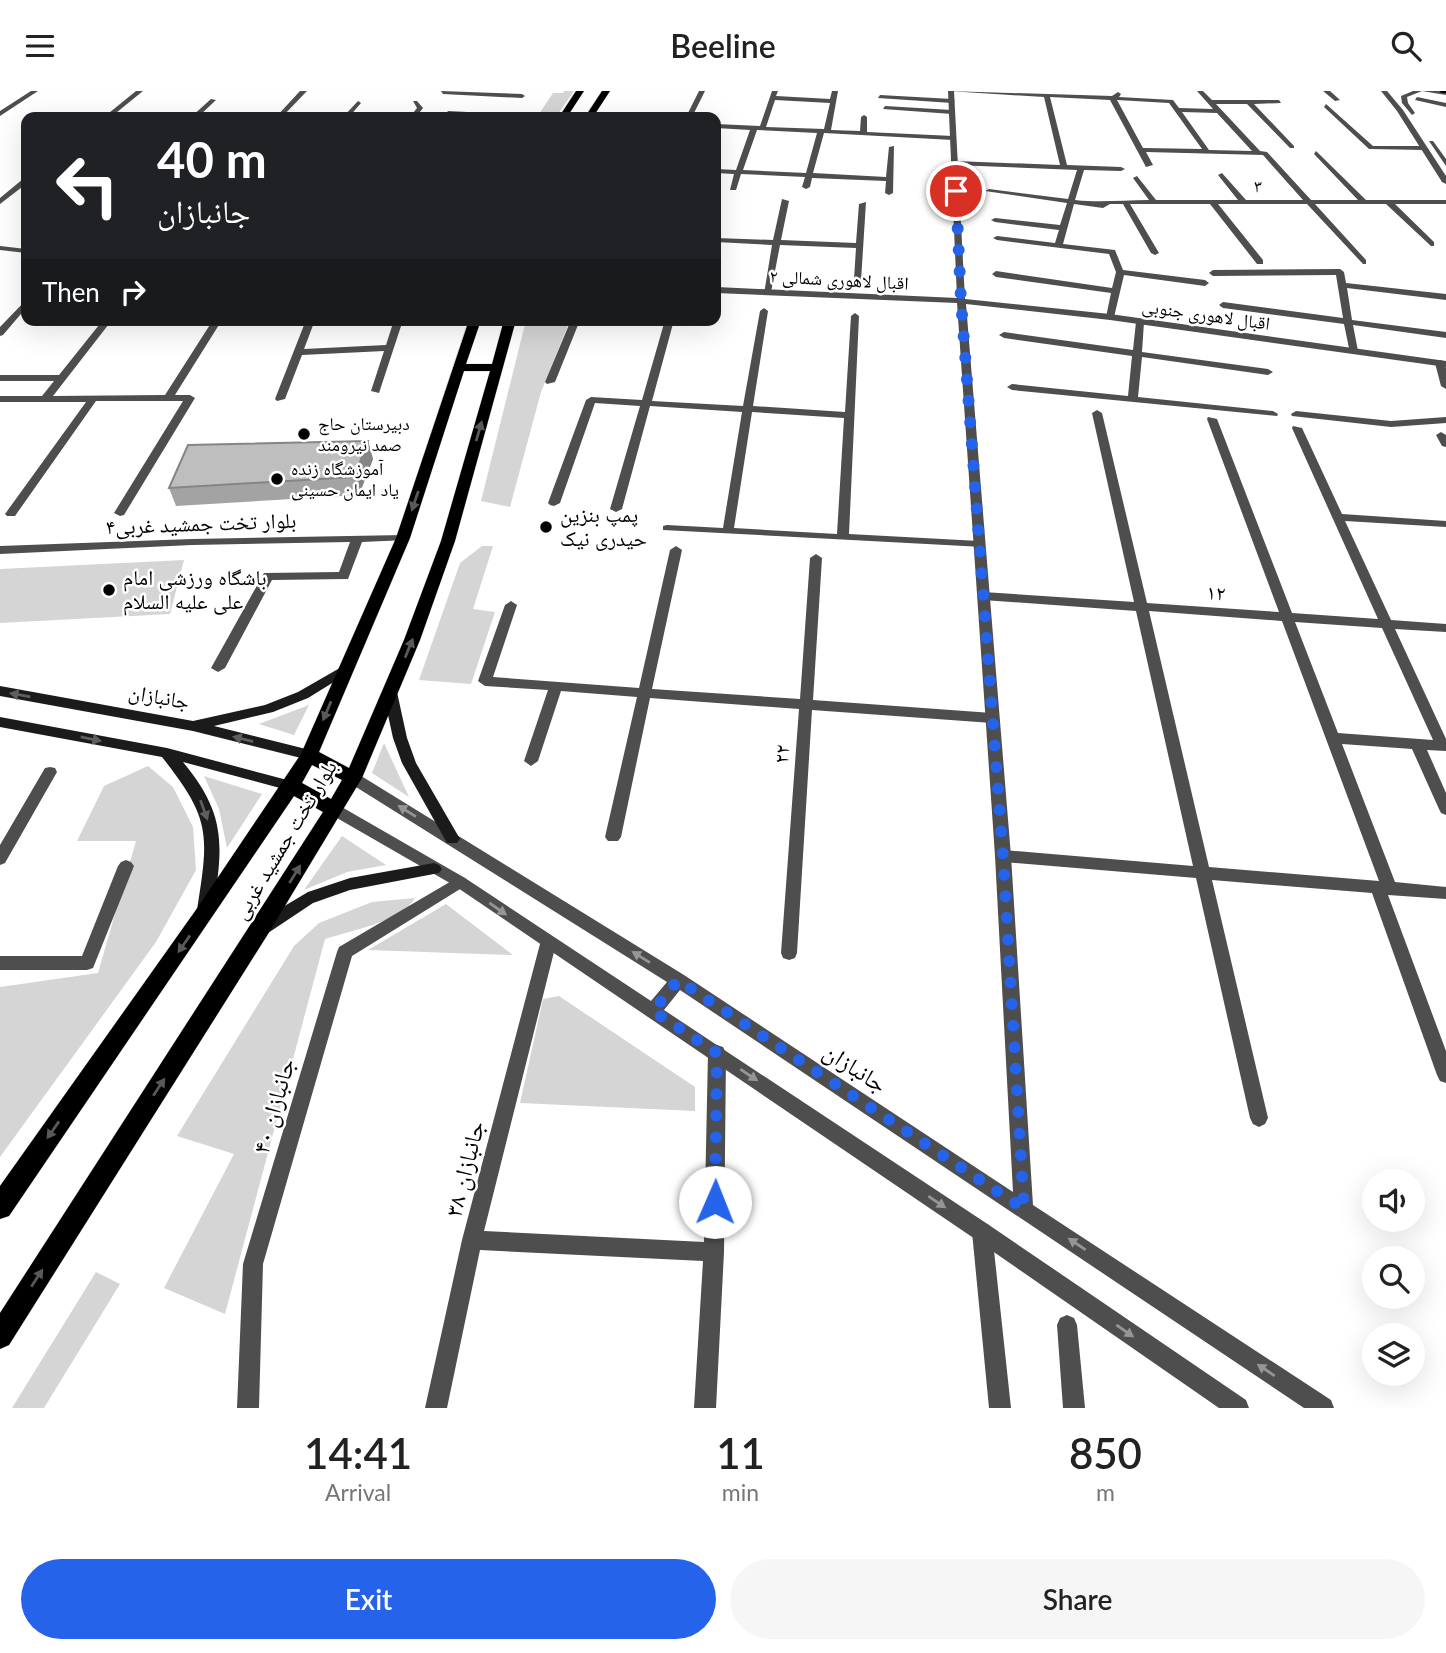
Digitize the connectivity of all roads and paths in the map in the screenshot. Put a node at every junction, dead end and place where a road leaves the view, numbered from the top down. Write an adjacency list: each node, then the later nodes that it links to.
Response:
1 (22, 91): 38 (street)
2 (35, 91): 52 (street)
3 (140, 91): 43 (street)
4 (304, 91): 45 (street)
5 (580, 91): 49 (main road)
6 (606, 91): 50 (main road)
7 (702, 91): 51 (street)
8 (835, 91): 31 (street)
9 (1031, 91): 21 (street)
10 (1131, 91): 26 (street)
11 (1200, 91): 32 (street)
12 (1256, 91): 34 (street)
13 (1326, 91): 29 (street)
14 (1384, 91): 61 (street)
15 (1419, 91): 67 (street)
16 (1425, 91): 18 (street)
17 (443, 92): 19 (street)
18 (1445, 92)
19 (490, 93): 22 (street); 48 (street)
20 (774, 94): 31 (street); 55 (street)
21 (1023, 95): 23 (street); 25 (street)
22 (522, 96)
23 (955, 96): 24 (street); 40 (street); 58 (street)
24 (880, 97)
25 (1048, 97): 26 (street); 69 (street)
26 (1113, 99): 41 (street); 62 (street)
27 (1416, 99): 37 (street)
28 (214, 100): 44 (street)
29 (1336, 100)
30 (415, 101): 47 (street)
31 (833, 101): 56 (street)
32 (1210, 102): 33 (street); 42 (street)
33 (1249, 102): 34 (street); 59 (street)
34 (1269, 102): 35 (street)
35 (1279, 102)
36 (358, 103): 46 (street)
37 (1446, 105)
38 (0, 106)
39 (1326, 106): 61 (street)
40 (885, 108)
41 (1178, 110): 42 (street); 63 (street)
42 (1218, 111): 64 (street)
43 (113, 112)
44 (200, 112)
45 (284, 112)
46 (350, 112)
47 (417, 112)
48 (474, 112)
49 (566, 112)
50 (592, 112)
51 (692, 112)
52 (0, 114)
53 (864, 117): 57 (street)
54 (721, 127): 55 (street)
55 (758, 128): 56 (street); 73 (street)
56 (824, 132): 57 (street); 74 (street)
57 (863, 134): 58 (street)
58 (953, 138): 66 (street)
59 (1292, 146)
60 (892, 147): 77 (street)
61 (1424, 148): 78 (street)
62 (1141, 150): 63 (street); 68 (street)
63 (1208, 151): 64 (street)
64 (1261, 153): 91 (street)
65 (1316, 153): 92 (street)
66 (954, 163): 69 (street); 119 (street)
67 (1446, 164)
68 (1149, 165)
69 (1065, 168): 70 (street)
70 (1081, 168): 71 (street); 86 (street)
71 (1121, 169)
72 (721, 171): 73 (street)
73 (739, 172): 74 (street); 81 (street)
74 (809, 175): 77 (street); 80 (street)
75 (1222, 175): 90 (street)
76 (1137, 178): 88 (street)
77 (890, 179): 83 (street)
78 (1446, 181)
79 (21, 185): 85 (street)
80 (806, 187)
81 (733, 188)
82 (989, 191): 86 (street, ۳)
83 (889, 193)
84 (785, 201): 100 (street)
85 (0, 202)
86 (1071, 202): 87 (street, ۳); 97 (street)
87 (1125, 202): 88 (street, ۳); 106 (street)
88 (1154, 202): 89 (street, ۳)
89 (1212, 202): 90 (street, ۳); 107 (street)
90 (1244, 202): 91 (street, ۳)
91 (1309, 202): 92 (street, ۳); 108 (street)
92 (1364, 202): 93 (street, ۳)
93 (1388, 202): 94 (street, ۳); 101 (street)
94 (1446, 202)
95 (863, 204): 102 (street)
96 (995, 220): 97 (street)
97 (1063, 228): 103 (street)
98 (997, 238): 103 (street)
99 (721, 240): 100 (street)
100 (776, 242): 102 (street); 117 (street)
101 (1431, 244)
102 (860, 246): 112 (street)
103 (1058, 246): 109 (street)
104 (0, 248): 105 (street)
105 (21, 250)
106 (1155, 253)
107 (1260, 261)
108 (1363, 262)
109 (1120, 272): 113 (street); 116 (street)
110 (1213, 273): 114 (street)
111 (996, 275): 116 (street)
112 (858, 279)
113 (1205, 283)
114 (1342, 285): 118 (street); 126 (street)
115 (721, 289): 117 (street, اقبال لاهوری شمالی ۲)
116 (1116, 291): 124 (street)
117 (767, 292): 119 (street, اقبال لاهوری شمالی ۲)
118 (1446, 297)
119 (961, 301): 124 (street, اقبال لاهوری جنوبی); 179 (street)
120 (1223, 305): 126 (street)
121 (21, 309): 135 (street)
122 (764, 311): 160 (street)
123 (855, 316): 164 (street)
124 (1110, 317): 125 (street, اقبال لاهوری جنوبی)
125 (1140, 321): 139 (street, اقبال لاهوری جنوبی); 141 (street)
126 (1348, 322): 137 (street); 139 (street)
127 (103, 326): 146 (street)
128 (214, 326): 154 (street)
129 (309, 326): 140 (street)
130 (397, 326): 138 (street)
131 (473, 326): 144 (main road, بلوار تخت جمشید غربی)
132 (508, 326): 143 (main road, بلوار تخت جمشید غربی)
133 (573, 326): 148 (street)
134 (668, 326): 159 (street)
135 (0, 333)
136 (1004, 335): 141 (street)
137 (1446, 335)
138 (390, 348): 140 (street); 152 (street)
139 (1353, 351): 142 (street, اقبال لاهوری جنوبی)
140 (298, 352): 157 (street)
141 (1137, 354): 145 (street); 158 (street)
142 (1443, 363): 149 (street)
143 (497, 367): 144 (main road); 193 (main road, بلوار تخت جمشید غربی, one-way to 143)
144 (460, 368): 177 (main road, بلوار تخت جمشید غربی, one-way to 177)
145 (1268, 372)
146 (62, 377): 147 (street); 156 (street)
147 (5, 378): 151 (street)
148 (550, 382)
149 (1446, 386)
150 (1012, 387): 158 (street)
151 (0, 390)
152 (376, 391)
153 (93, 398): 154 (street); 156 (street); 171 (street)
154 (168, 398): 170 (street)
155 (0, 399): 156 (street)
156 (45, 399)
157 (280, 399)
158 (1133, 399): 162 (street)
159 (646, 403): 160 (street); 168 (street); 169 (street)
160 (748, 409): 164 (street); 175 (street)
161 (1097, 413): 185 (street)
162 (1273, 414)
163 (1296, 414): 166 (street)
164 (850, 415): 176 (street)
165 (1212, 419): 186 (street)
166 (1446, 419)
167 (1297, 428): 172 (street)
168 (554, 503)
169 (616, 509)
170 (120, 513)
171 (10, 514)
172 (1338, 517): 173 (street); 187 (street)
173 (1446, 524)
174 (667, 528): 175 (street)
175 (728, 531): 176 (street)
176 (844, 537): 179 (street)
177 (403, 538): 178 (street, بلوار تخت جمشید غربی۴); 190 (main road, بلوار تخت جمشید غربی)
178 (357, 539): 180 (street, بلوار تخت جمشید غربی۴); 189 (street)
179 (979, 545): 183 (street)
180 (0, 550)
181 (676, 550): 194 (street)
182 (816, 558): 195 (street, ۲۲)
183 (983, 596): 185 (street, ۱۲); 196 (street)
184 (511, 605): 191 (street)
185 (1142, 607): 186 (street, ۱۲); 216 (street)
186 (1287, 617): 187 (street, ۱۲); 199 (street)
187 (1387, 624): 188 (street, ۱۲); 201 (street)
188 (1446, 628)
189 (218, 668)
190 (345, 669): 198 (main road); 203 (main road, بلوار تخت جمشید غربی, one-way to 203)
191 (556, 686): 194 (street); 204 (street)
192 (0, 691): 198 (main road, جانبازان, one-way to 192)
193 (390, 692): 206 (main road, بلوار تخت جمشید غربی); 211 (main road)
194 (645, 692): 195 (street); 210 (street)
195 (806, 704): 196 (street); 223 (street, ۲۲)
196 (992, 718): 212 (street)
197 (0, 722): 202 (main road, one-way to 202)
198 (193, 726): 203 (main road, جانبازان, one-way to 198)
199 (1332, 738): 200 (street); 218 (street)
200 (1417, 744): 201 (street); 208 (street)
201 (1444, 745)
202 (167, 754): 207 (main road); 220 (main road, one-way to 220)
203 (309, 755): 206 (main road); 207 (main road, بلوار تخت جمشید غربی)
204 (531, 761)
205 (50, 772): 213 (street)
206 (353, 778): 209 (main road, بلوار تخت جمشید غربی); 211 (street, جانبازان, one-way to 206)
207 (291, 786): 209 (main road); 220 (main road, بلوار تخت جمشید غربی)
208 (1446, 809)
209 (335, 810): 215 (street); 221 (main road, بلوار تخت جمشید غربی, one-way to 209)
210 (613, 837)
211 (452, 839): 225 (street, جانبازان, one-way to 211)
212 (1003, 856): 216 (street); 231 (street)
213 (0, 859)
214 (126, 866): 224 (street)
215 (434, 869): 217 (street); 221 (main road)
216 (1202, 873): 218 (street); 229 (street)
217 (460, 882): 222 (street, one-way to 222); 237 (street, ۴۰ جانبازان)
218 (1383, 888): 219 (street); 228 (street)
219 (1446, 893)
220 (205, 913): 230 (main road, بلوار تخت جمشید غربی, one-way to 230)
221 (261, 929): 236 (main road, بلوار تخت جمشید غربی, one-way to 221)
222 (548, 943): 226 (street); 233 (street, ۳۸ جانبازان)
223 (789, 953)
224 (0, 963)
225 (678, 980): 226 (street); 231 (street, جانبازان)
226 (653, 1011): 227 (street)
227 (717, 1053): 232 (street, one-way to 232); 234 (street)
228 (1446, 1075)
229 (1259, 1118)
230 (0, 1207)
231 (1024, 1209): 243 (street, جانبازان, one-way to 231)
232 (982, 1232): 240 (street); 242 (street, one-way to 242)
233 (472, 1240): 234 (street); 238 (street, ۳۸ جانبازان)
234 (714, 1252): 239 (street)
235 (1067, 1325): 241 (street)
236 (0, 1336)
237 (248, 1408)
238 (436, 1408)
239 (705, 1408)
240 (1000, 1408)
241 (1074, 1408)
242 (1238, 1408)
243 (1323, 1408)

